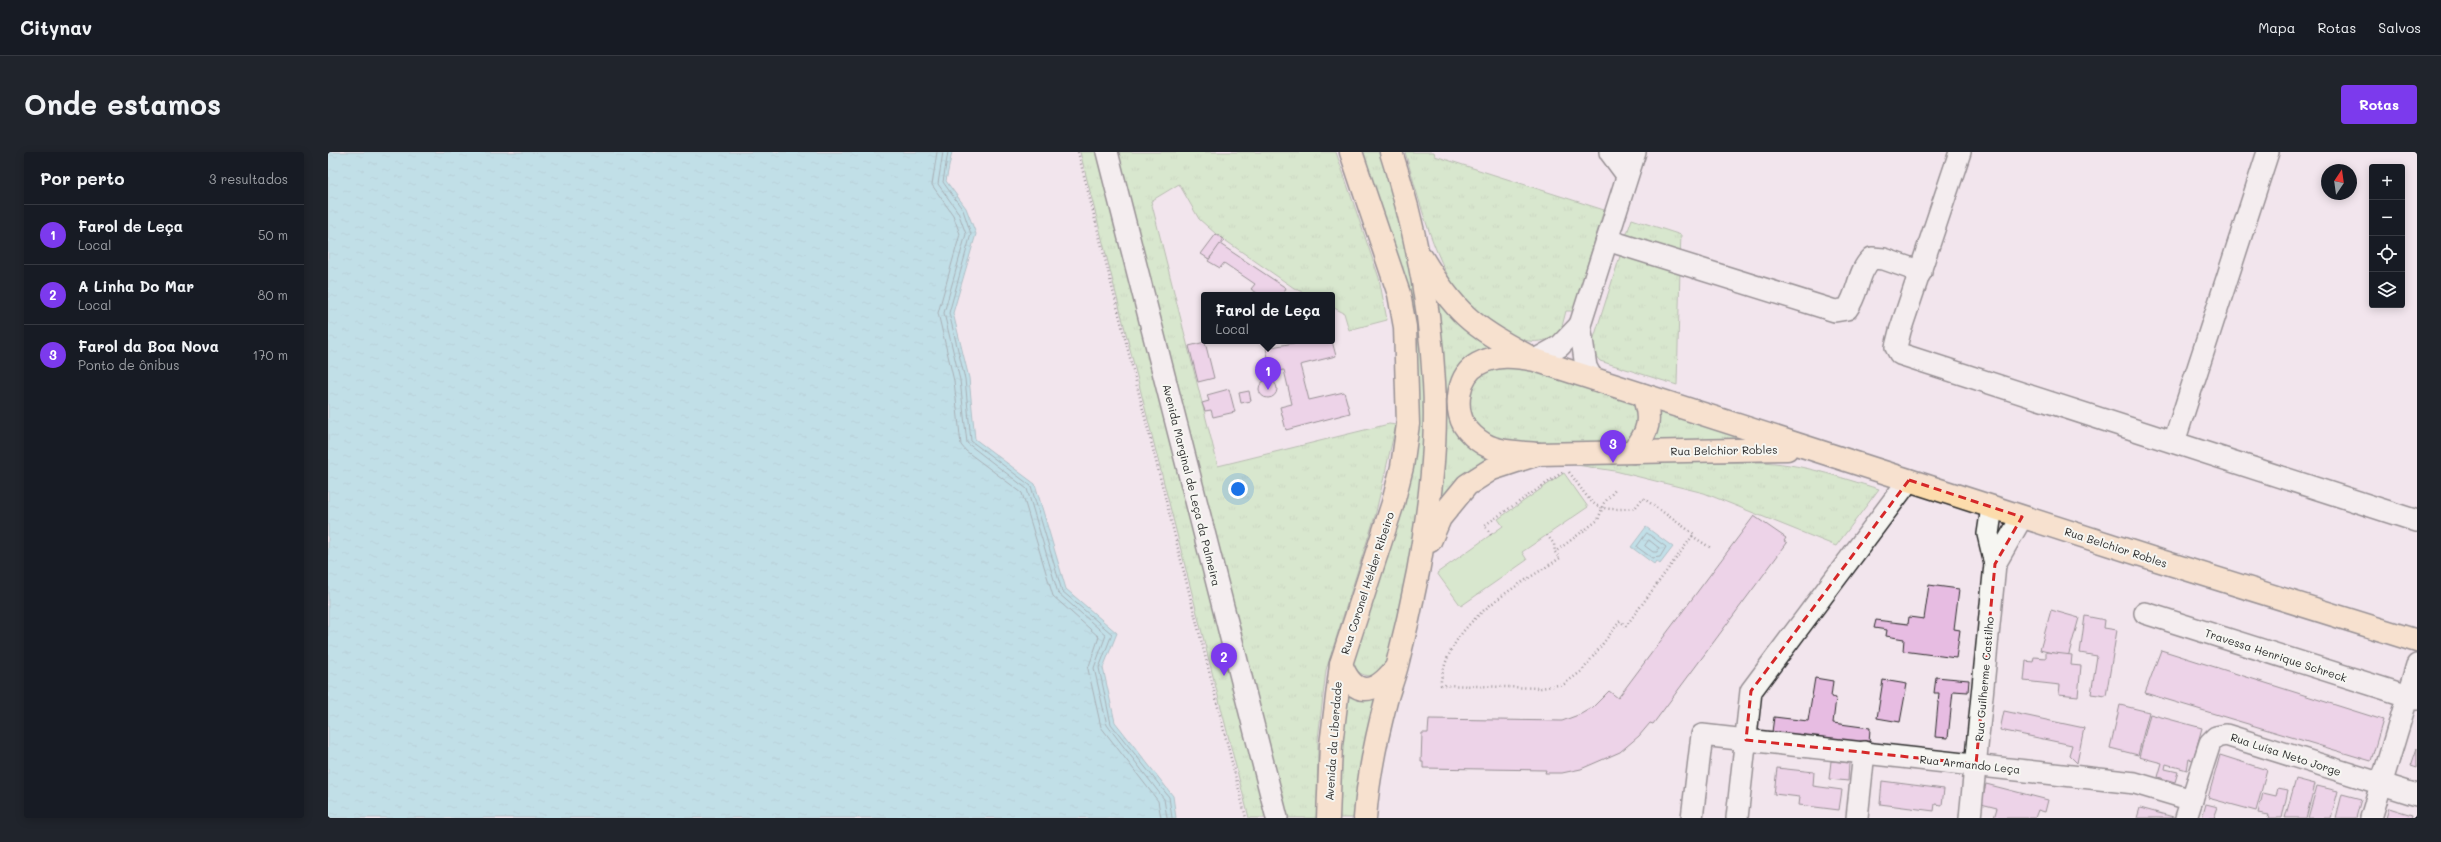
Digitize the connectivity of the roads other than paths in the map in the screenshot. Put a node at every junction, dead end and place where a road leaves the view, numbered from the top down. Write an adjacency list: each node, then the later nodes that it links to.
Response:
1 (1107, 152): 38 (street, Avenida Marginal de Leça da Palmeira)
2 (1351, 152): 28 (main road, Rua Coronel Hélder Ribeiro)
3 (1391, 152): 10 (main road, Rua Coronel Hélder Ribeiro)
4 (1610, 152): 8 (street)
5 (1635, 152): 8 (street)
6 (1960, 152): 11 (street)
7 (2268, 152): 16 (street)
8 (1627, 175): 9 (street)
9 (1607, 240): 11 (street); 12 (street)
10 (1418, 251): 13 (main road, Rua Belchior Robles); 25 (main road, Rua Coronel Hélder Ribeiro)
11 (1921, 272): 16 (street)
12 (1580, 325): 13 (street); 14 (street)
13 (1534, 360): 14 (main road, Rua Belchior Robles); 19 (main road, Rua Belchior Robles)
14 (1592, 378): 15 (main road, Rua Belchior Robles)
15 (1643, 395): 17 (main road, Rua Belchior Robles); 18 (main road)
16 (2174, 442): 23 (street)
17 (1815, 450): 18 (main road, Rua Belchior Robles); 20 (main road, Rua Belchior Robles)
18 (1633, 452): 19 (main road, Rua Belchior Robles)
19 (1538, 454): 25 (main road, Rua Belchior Robles)
20 (1909, 480): 21 (main road, Rua Belchior Robles); 32 (street)
21 (1992, 507): 22 (main road, Rua Belchior Robles); 24 (street, Rua Guilherme Castilho)
22 (2022, 517): 24 (street, Rua Guilherme Castilho); 27 (main road, Rua Belchior Robles)
23 (2417, 521)
24 (1995, 564): 34 (street, Rua Guilherme Castilho)
25 (1418, 572): 30 (main road, Rua Coronel Hélder Ribeiro)
26 (2145, 613): 31 (street, Travessa Henrique Schreck)
27 (2417, 641)
28 (1341, 664): 30 (main road, Rua Coronel Hélder Ribeiro); 39 (main road, Avenida da Liberdade)
29 (2417, 665): 31 (street)
30 (1397, 667): 40 (main road)
31 (2412, 698): 35 (street)
32 (1746, 740): 33 (street, Rua Armando Leça); 41 (street, Rua Armando Leça); 42 (street)
33 (1864, 752): 34 (street, Rua Armando Leça); 43 (street)
34 (1976, 764): 37 (street, Rua Armando Leça); 44 (street, Rua Guilherme Castilho)
35 (2381, 784): 36 (street, Rua Luísa Neto Jorge); 37 (street, Rua Luísa Neto Jorge); 45 (street)
36 (2417, 795)
37 (2189, 809)
38 (1277, 818)
39 (1328, 818)
40 (1365, 818)
41 (1692, 818)
42 (1738, 818)
43 (1857, 818)
44 (1970, 818)
45 (2371, 818)

